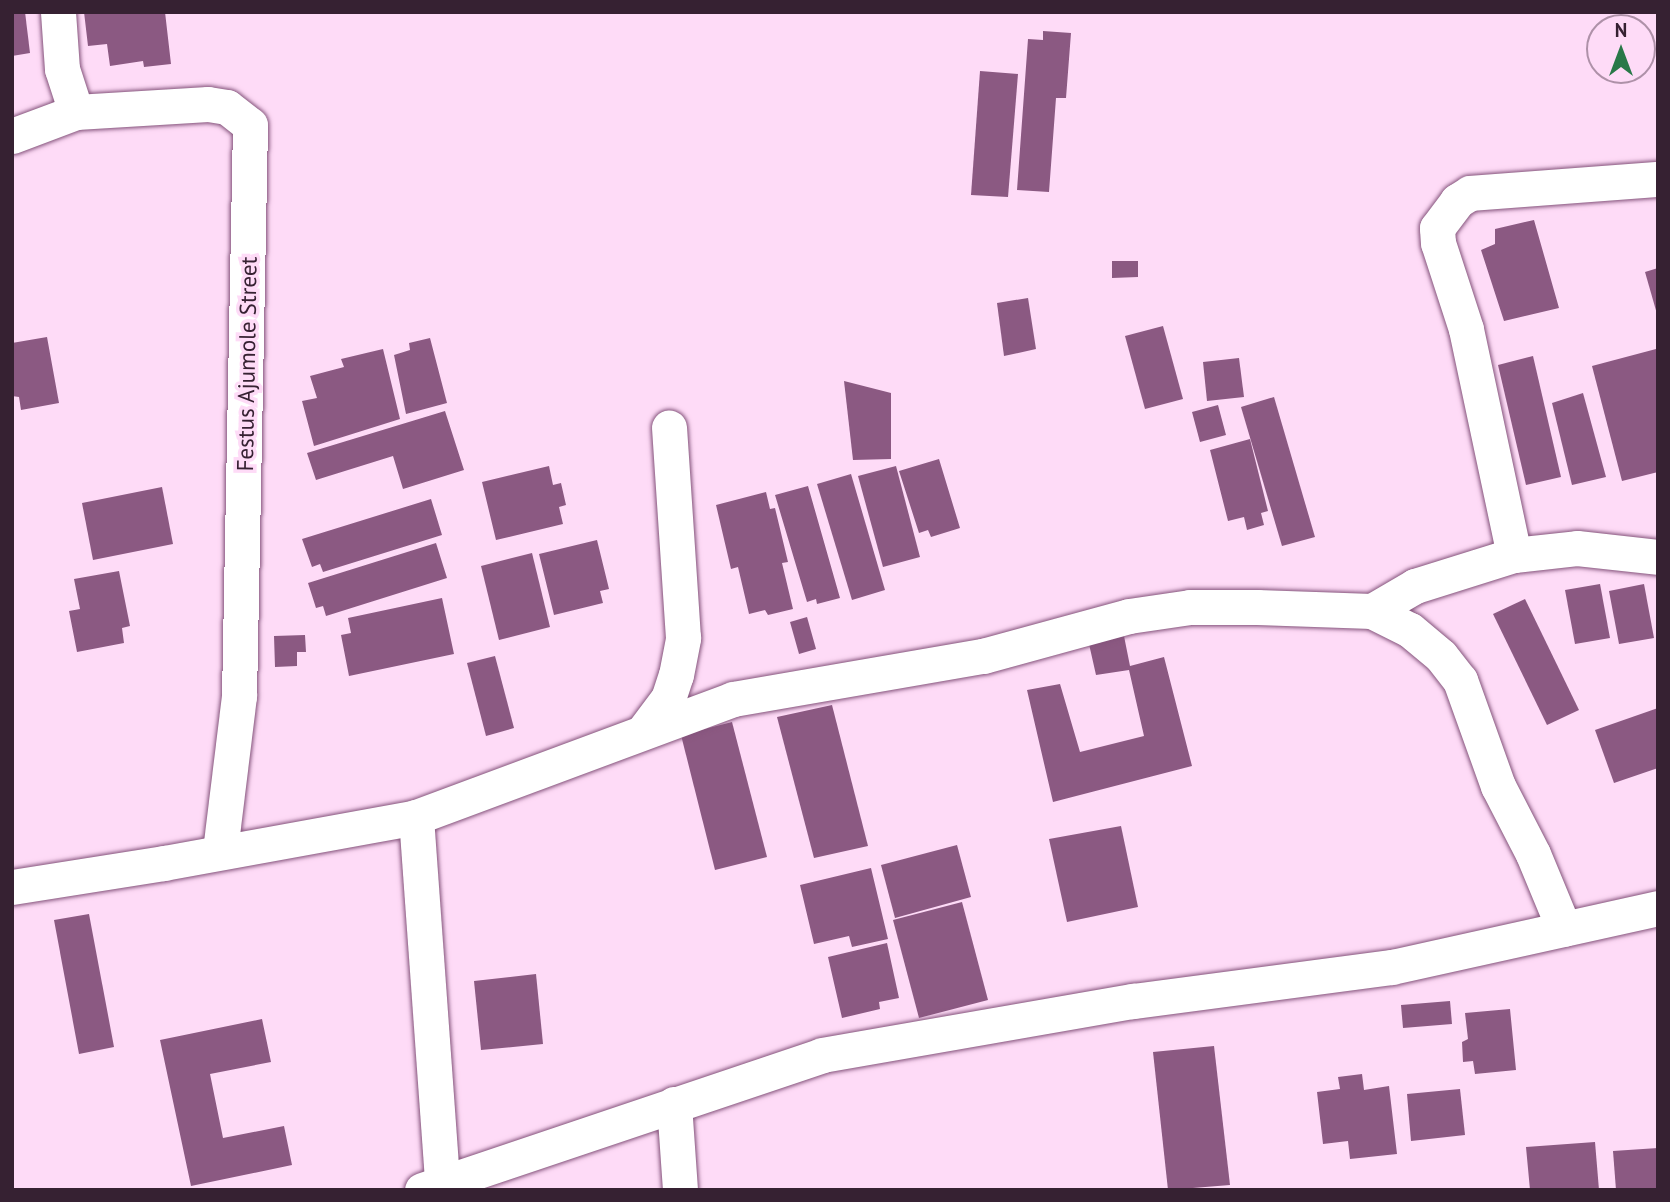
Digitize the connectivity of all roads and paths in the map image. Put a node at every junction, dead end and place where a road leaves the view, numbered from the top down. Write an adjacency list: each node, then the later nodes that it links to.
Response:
1 (58, 12): 2 (street)
2 (76, 112): 3 (street, Festus Ajumole Street); 11 (street, Festus Ajumole Street)
3 (12, 136)
4 (1658, 179): 6 (street)
5 (668, 427): 9 (street)
6 (1514, 555): 7 (street); 8 (street)
7 (1658, 558)
8 (1372, 611): 9 (street); 14 (street)
9 (645, 729): 10 (street)
10 (416, 817): 11 (street); 16 (street)
11 (220, 851): 12 (street)
12 (12, 887)
13 (1658, 908): 14 (street)
14 (1564, 929): 15 (street)
15 (674, 1104): 16 (street); 17 (street)
16 (432, 1187)
17 (680, 1190)

